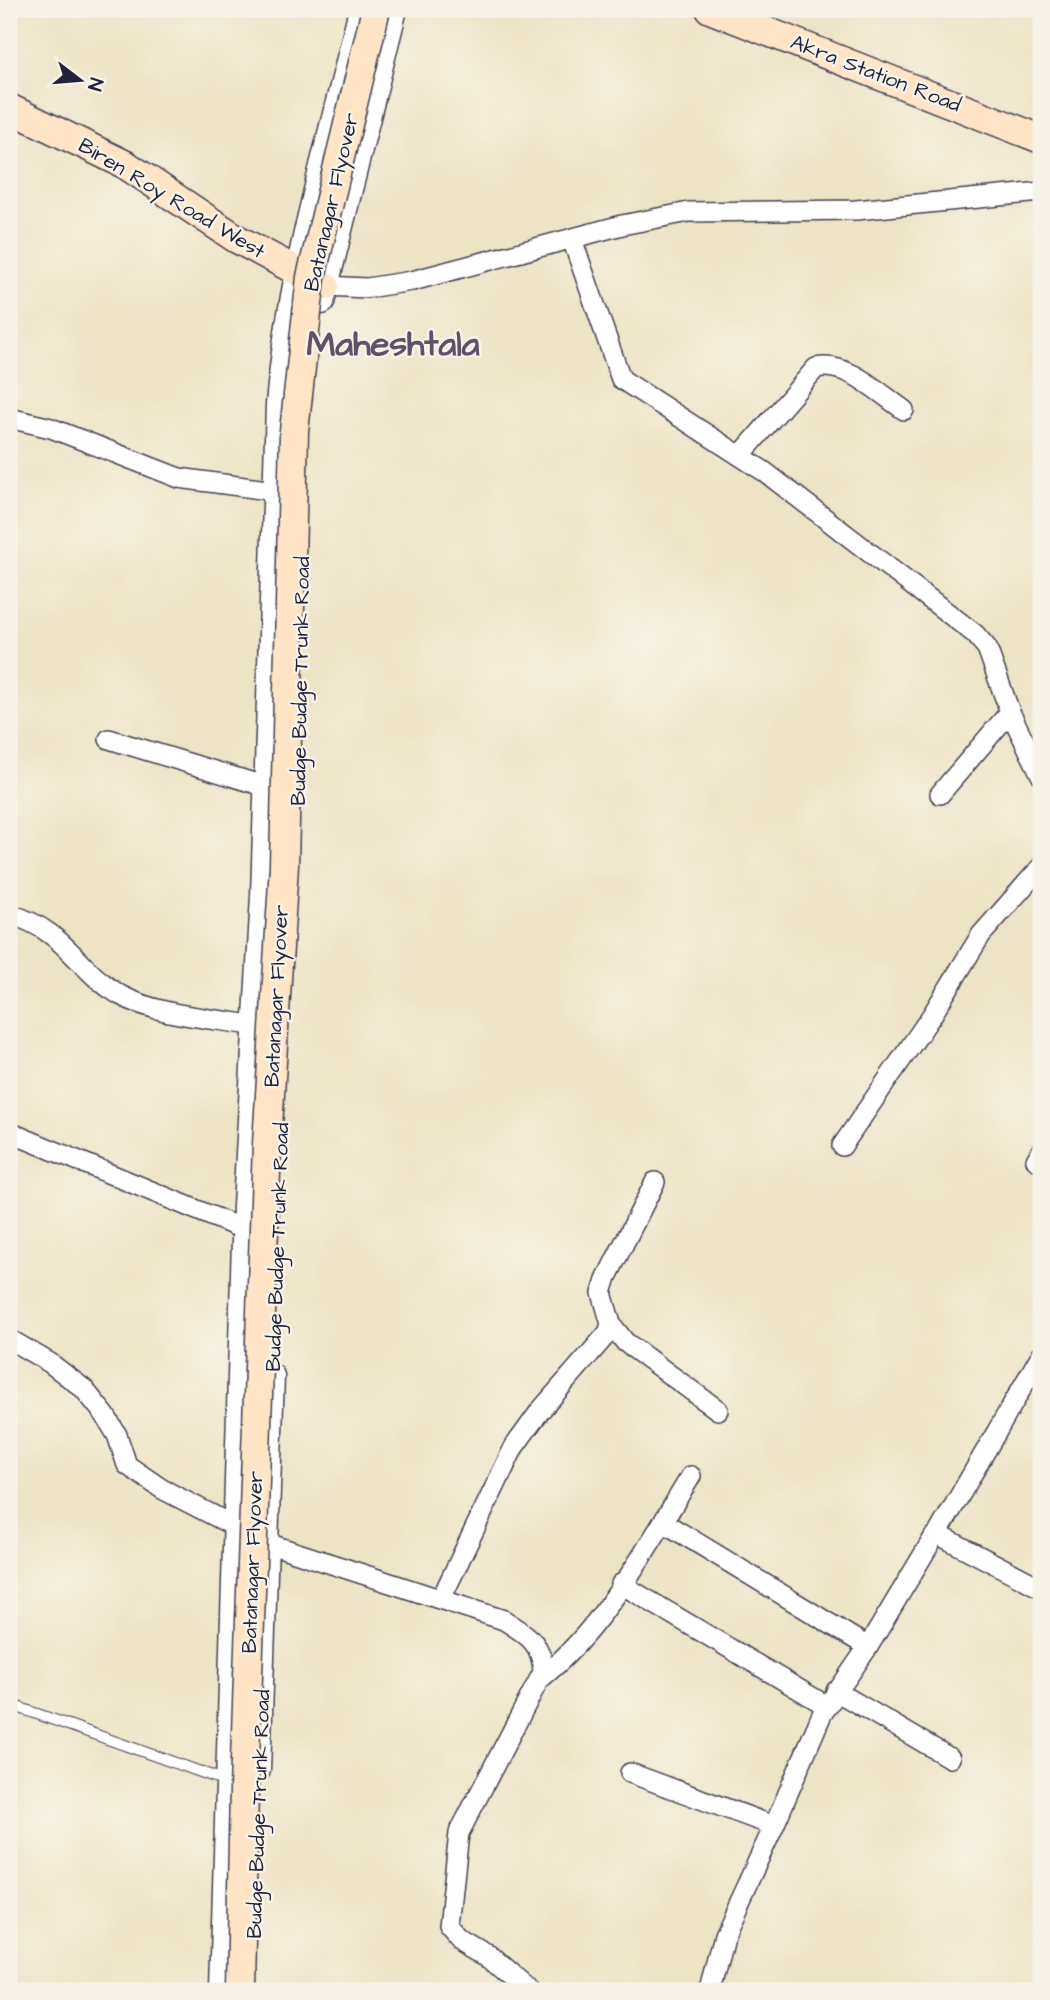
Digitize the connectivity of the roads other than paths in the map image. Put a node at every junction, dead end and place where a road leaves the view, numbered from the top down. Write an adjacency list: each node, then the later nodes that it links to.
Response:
1 (361, 9): 9 (street, Budge Budge Trunk Road)
2 (376, 9): 48 (main road, Batanagar Flyover, bridge)
3 (395, 9): 10 (street, Budge Budge Trunk Road)
4 (710, 9): 6 (main road, Akra Station Road)
5 (9, 108): 9 (main road, Biren Roy Road West)
6 (1041, 139)
7 (1041, 192): 8 (street)
8 (572, 239): 10 (street); 13 (street)
9 (296, 271): 10 (main road, Biren Roy Road West); 14 (street, Budge Budge Trunk Road)
10 (325, 286): 35 (street, Budge Budge Trunk Road)
11 (904, 410): 13 (street)
12 (9, 418): 14 (street)
13 (740, 456): 15 (street)
14 (275, 491): 18 (street, Budge Budge Trunk Road)
15 (1010, 712): 17 (street); 19 (street)
16 (109, 739): 18 (street)
17 (1041, 775)
18 (267, 787): 22 (street, Budge Budge Trunk Road)
19 (940, 794)
20 (1041, 867): 24 (street)
21 (9, 914): 22 (street)
22 (256, 1026): 26 (street, Budge Budge Trunk Road)
23 (9, 1132): 26 (street)
24 (842, 1146)
25 (655, 1182): 27 (street)
26 (245, 1230): 33 (street, Budge Budge Trunk Road)
27 (611, 1324): 30 (street); 38 (street)
28 (9, 1339): 33 (street)
29 (1041, 1355): 34 (street)
30 (718, 1410)
31 (691, 1476): 32 (street)
32 (663, 1522): 36 (street); 39 (street)
33 (235, 1528): 35 (street); 45 (street, Budge Budge Trunk Road)
34 (937, 1535): 37 (street); 39 (street)
35 (267, 1543): 38 (street); 49 (street, Budge Budge Trunk Road)
36 (621, 1584): 40 (street); 41 (street)
37 (1041, 1588)
38 (441, 1599): 40 (street)
39 (868, 1647): 41 (street)
40 (541, 1678): 50 (street)
41 (831, 1698): 43 (street); 46 (street)
42 (9, 1704): 45 (lane)
43 (950, 1758)
44 (630, 1773): 46 (street)
45 (228, 1782): 47 (street, Budge Budge Trunk Road)
46 (774, 1826): 51 (street)
47 (222, 1991)
48 (240, 1991)
49 (253, 1991)
50 (528, 1991)
51 (709, 1991)

